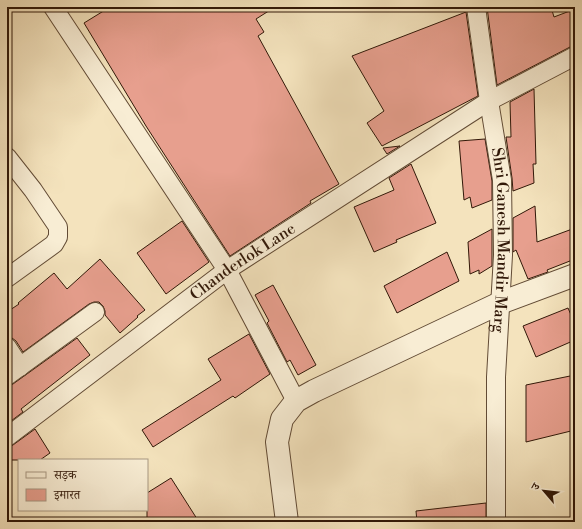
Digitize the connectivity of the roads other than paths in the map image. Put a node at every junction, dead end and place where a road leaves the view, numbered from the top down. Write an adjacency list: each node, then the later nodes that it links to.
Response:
1 (53, 7): 6 (street)
2 (476, 7): 4 (street, Shri Ganesh Mandir Marg)
3 (575, 56): 4 (street, Chanderlok Lane)
4 (489, 101): 6 (street, Chanderlok Lane); 9 (street, Shri Ganesh Mandir Marg)
5 (7, 158): 8 (street)
6 (227, 270): 13 (street); 14 (street, Chanderlok Lane)
7 (575, 275): 9 (street)
8 (7, 278)
9 (500, 303): 13 (street); 16 (street, Shri Ganesh Mandir Marg)
10 (96, 312): 12 (street)
11 (7, 347): 12 (street)
12 (13, 371)
13 (296, 401): 15 (street)
14 (7, 437)
15 (287, 522)
16 (496, 522)

